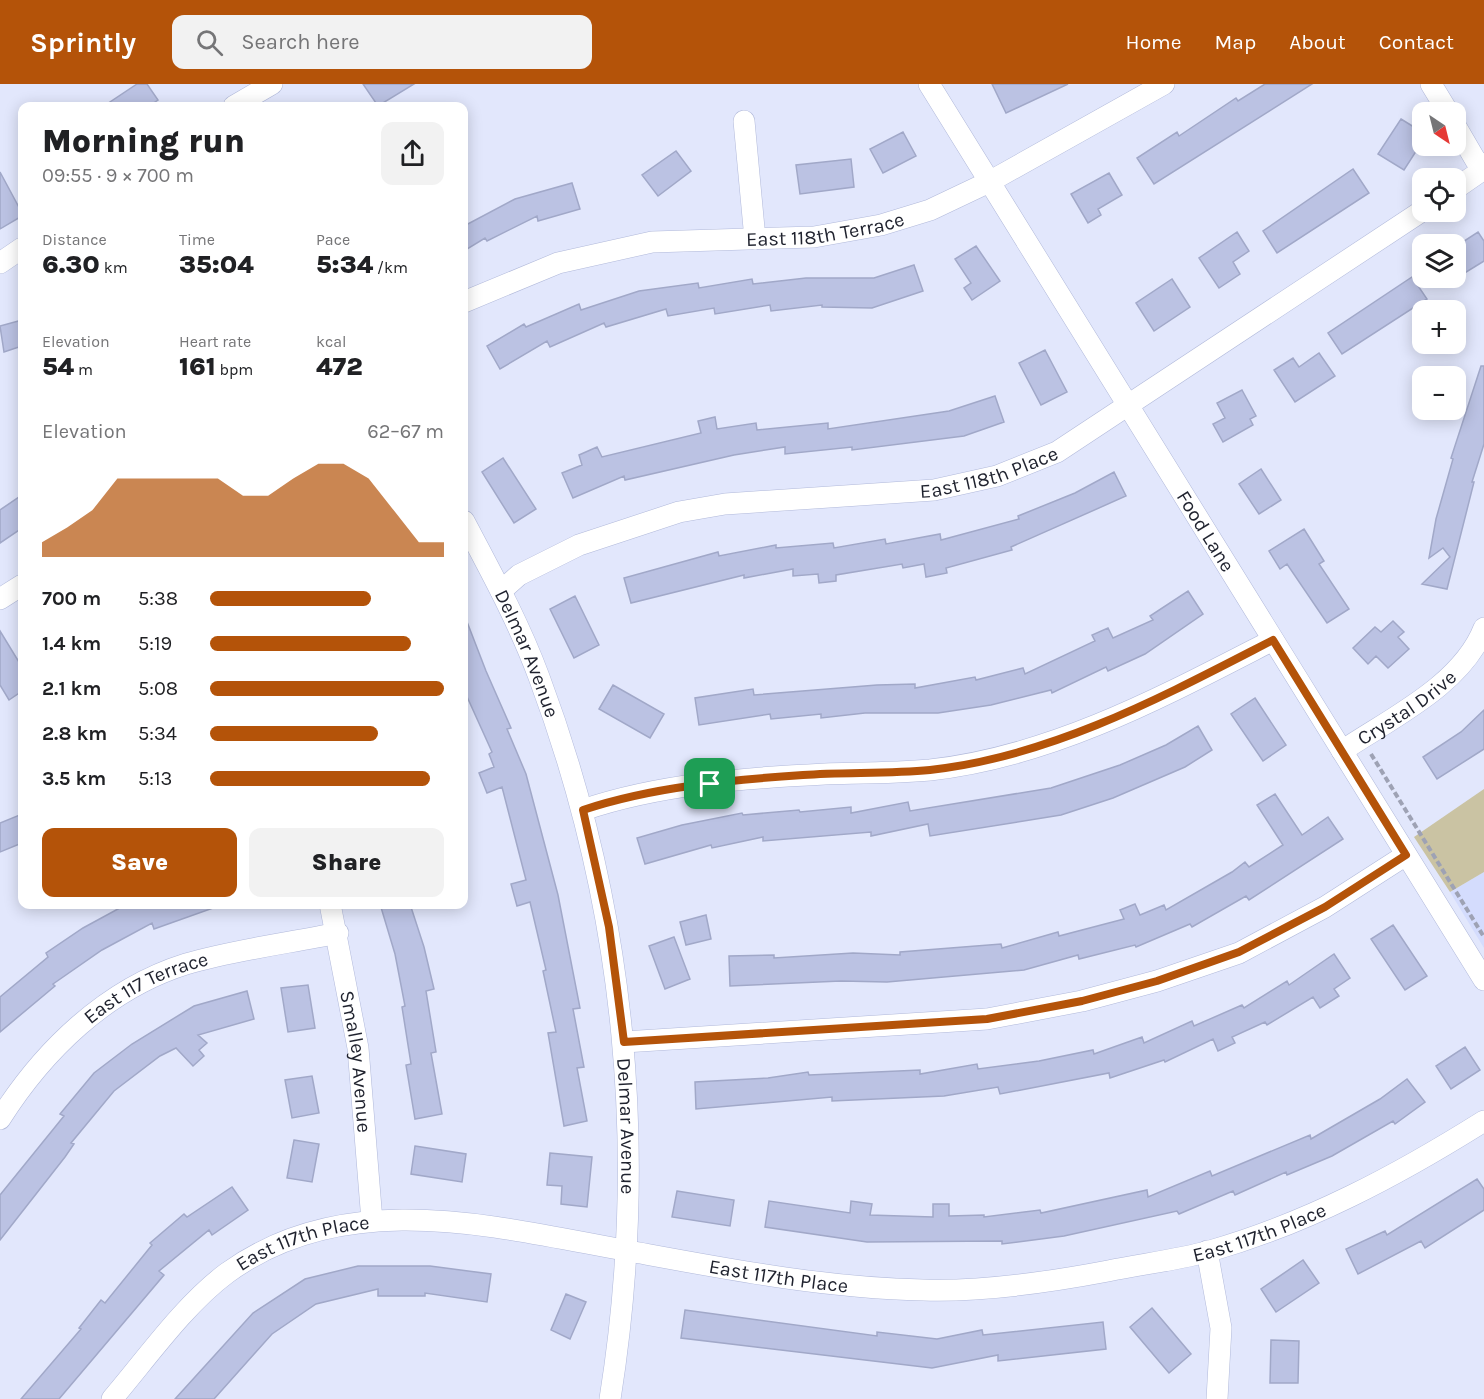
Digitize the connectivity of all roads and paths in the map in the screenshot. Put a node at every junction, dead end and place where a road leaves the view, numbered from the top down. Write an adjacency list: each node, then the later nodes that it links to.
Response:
1 (272, 84): 5 (street)
2 (929, 84): 11 (street, Food Lane)
3 (1164, 84): 11 (street, East 118th Terrace)
4 (1431, 84): 6 (street)
5 (241, 102)
6 (1442, 102)
7 (744, 121): 13 (street)
8 (1466, 144): 9 (street)
9 (1484, 167): 10 (street)
10 (1466, 181)
11 (989, 182): 13 (street, East 118th Terrace); 17 (street, Food Lane)
12 (1412, 218): 17 (street, East 118th Place)
13 (755, 239): 16 (street, East 118th Terrace)
14 (18, 251): 15 (street)
15 (0, 263)
16 (468, 300)
17 (1128, 407): 20 (street, East 118th Place); 23 (street, Food Lane)
18 (468, 529): 20 (street, Delmar Avenue)
19 (18, 588): 21 (street)
20 (501, 591): 26 (street, Delmar Avenue)
21 (0, 599)
22 (1484, 628): 24 (street, Crystal Drive)
23 (1273, 640): 25 (street, Food Lane); 26 (street)
24 (1362, 738): 25 (street, Crystal Drive); 30 (path)
25 (1342, 752): 27 (street, Food Lane)
26 (583, 810): 32 (street, Delmar Avenue)
27 (1406, 855): 31 (street, Food Lane); 32 (street)
28 (331, 909): 29 (street, Smalley Avenue)
29 (338, 933): 33 (street, East 117 Terrace); 35 (street, Smalley Avenue)
30 (1484, 937)
31 (1484, 980)
32 (624, 1042): 36 (street, Delmar Avenue)
33 (0, 1119)
34 (1484, 1121): 37 (street, East 117th Place)
35 (372, 1221): 36 (street, East 117th Place); 38 (street, East 117th Place)
36 (626, 1251): 37 (street, East 117th Place); 39 (street, Delmar Avenue)
37 (1208, 1251): 40 (street)
38 (112, 1399)
39 (610, 1399)
40 (1217, 1399)

